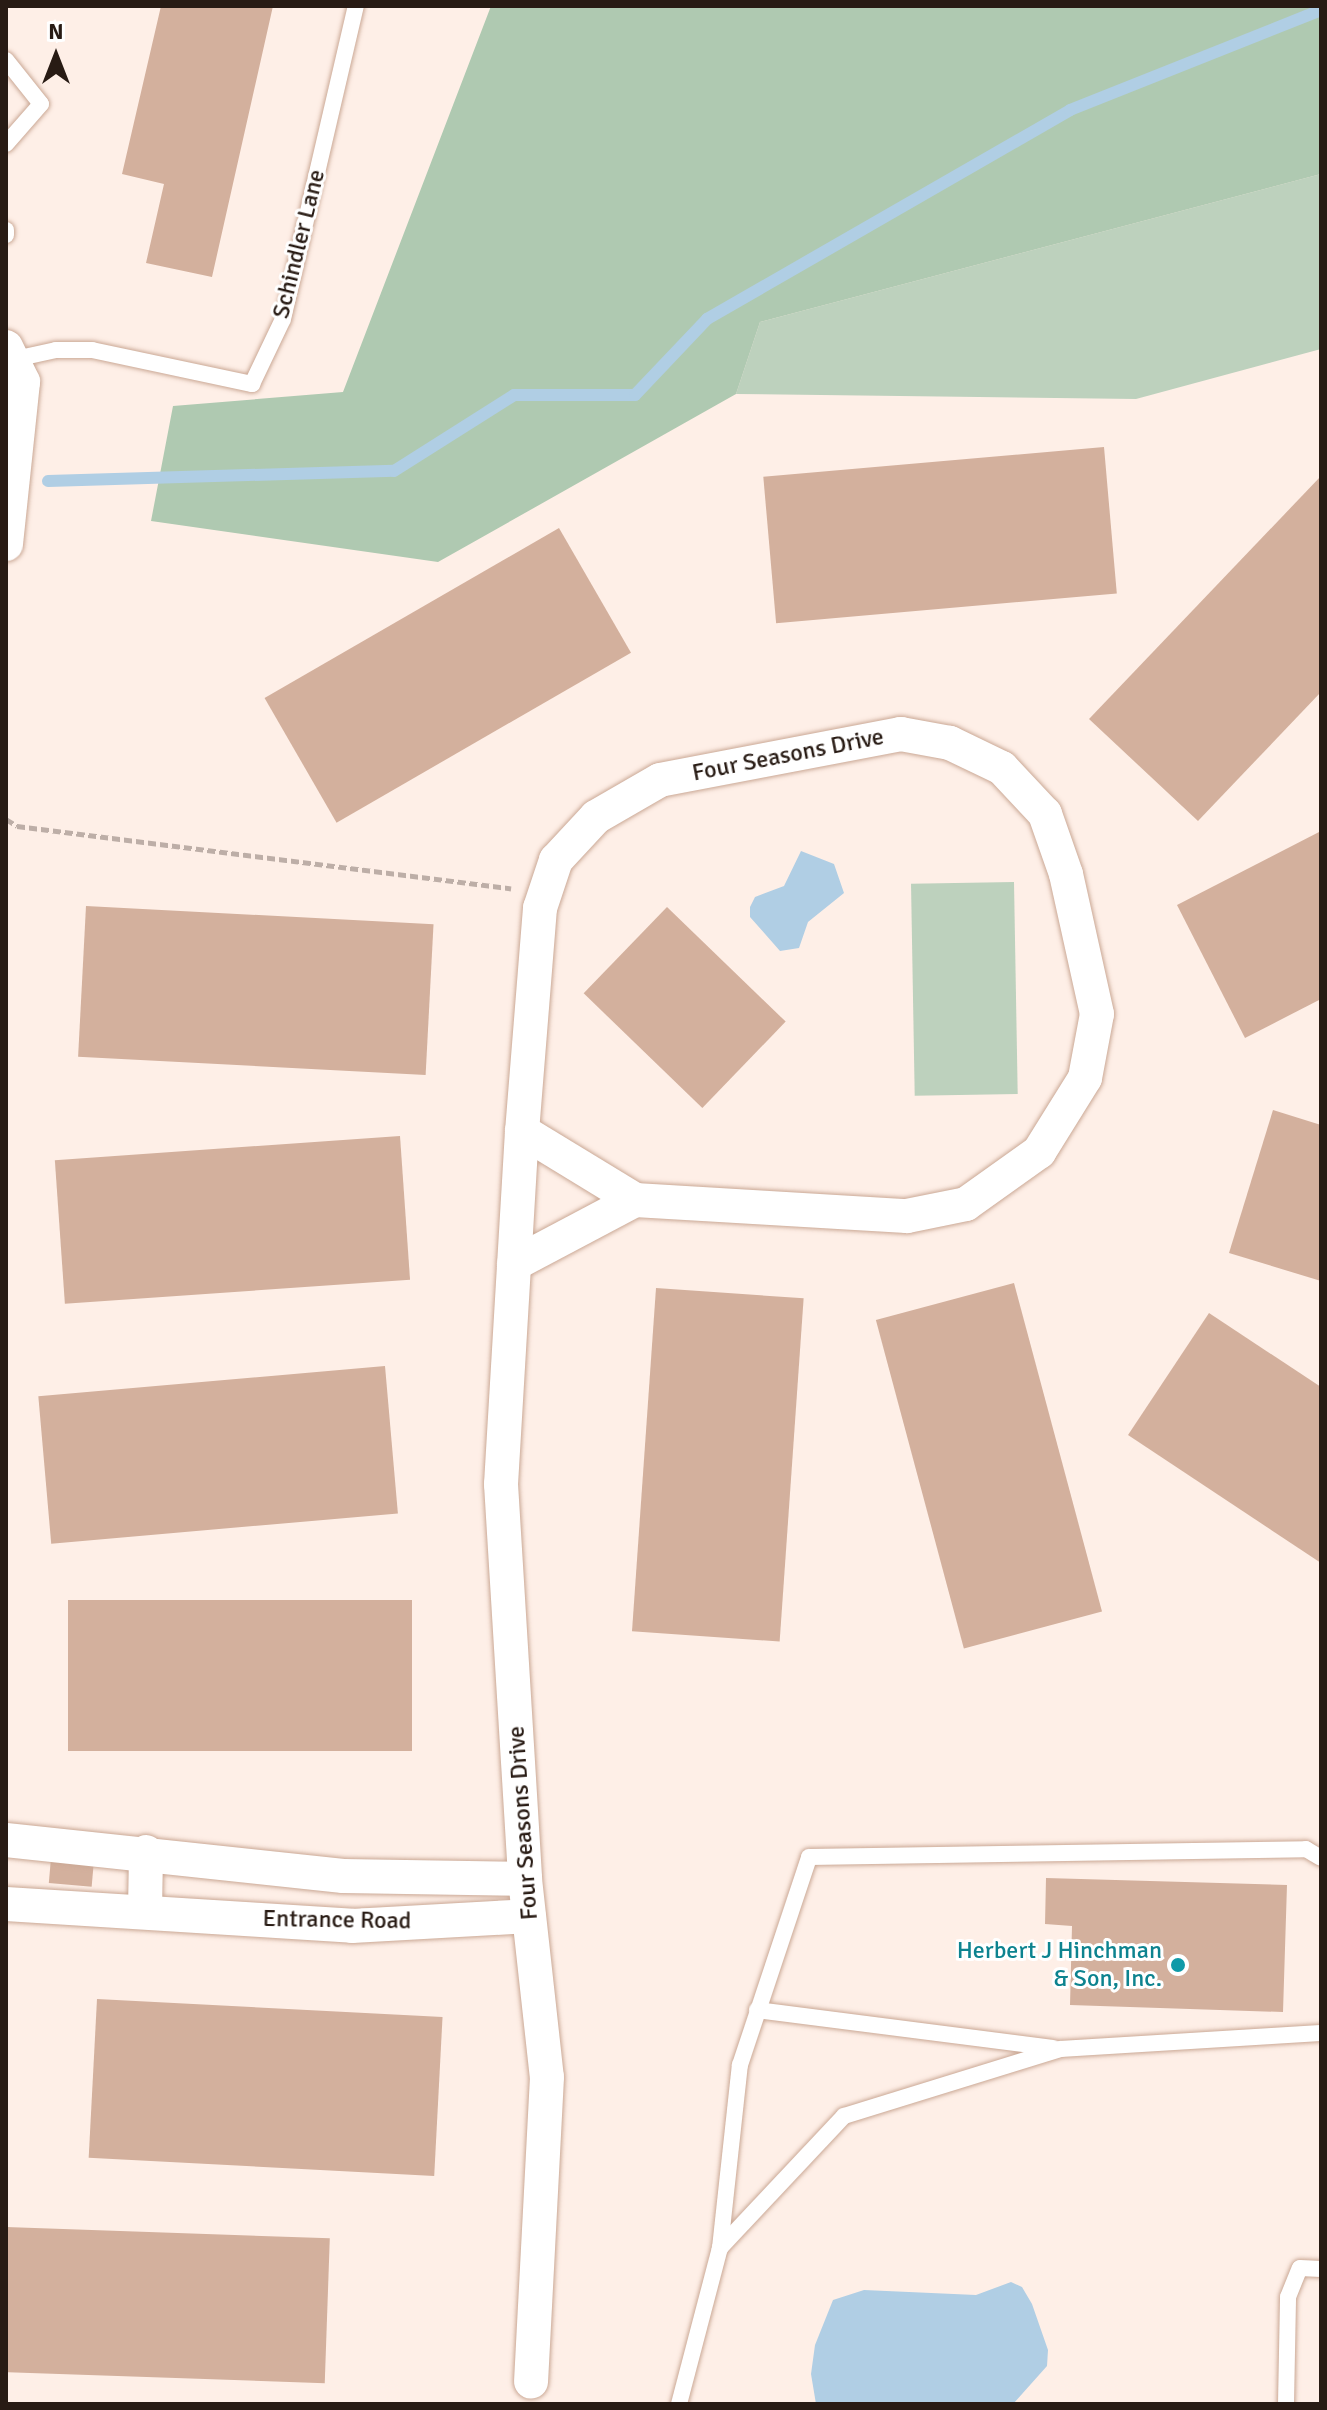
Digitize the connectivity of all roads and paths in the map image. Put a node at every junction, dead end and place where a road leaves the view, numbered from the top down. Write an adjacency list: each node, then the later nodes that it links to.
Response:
1 (356, 6): 4 (lane, Schindler Lane)
2 (6, 60): 3 (lane)
3 (6, 144)
4 (10, 353): 5 (street)
5 (6, 544)
6 (6, 819): 7 (path)
7 (545, 895): 8 (street, Four Seasons Drive); 9 (street, Four Seasons Drive)
8 (522, 1131): 9 (street, Four Seasons Drive); 10 (street, Four Seasons Drive)
9 (635, 1200): 10 (street)
10 (514, 1264): 14 (street, Four Seasons Drive)
11 (6, 1840): 12 (street, Entrance Road)
12 (146, 1852): 14 (street, Entrance Road); 16 (street)
13 (1321, 1858): 18 (lane)
14 (525, 1879): 17 (street, Four Seasons Drive)
15 (6, 1904): 16 (street, Entrance Road)
16 (145, 1911): 17 (street, Entrance Road)
17 (529, 1916): 23 (street, Four Seasons Drive)
18 (757, 2010): 20 (lane); 21 (lane)
19 (1321, 2033): 20 (lane)
20 (1060, 2049): 21 (lane)
21 (720, 2248): 24 (lane)
22 (1321, 2269): 25 (lane)
23 (531, 2382)
24 (679, 2404)
25 (1286, 2404)

